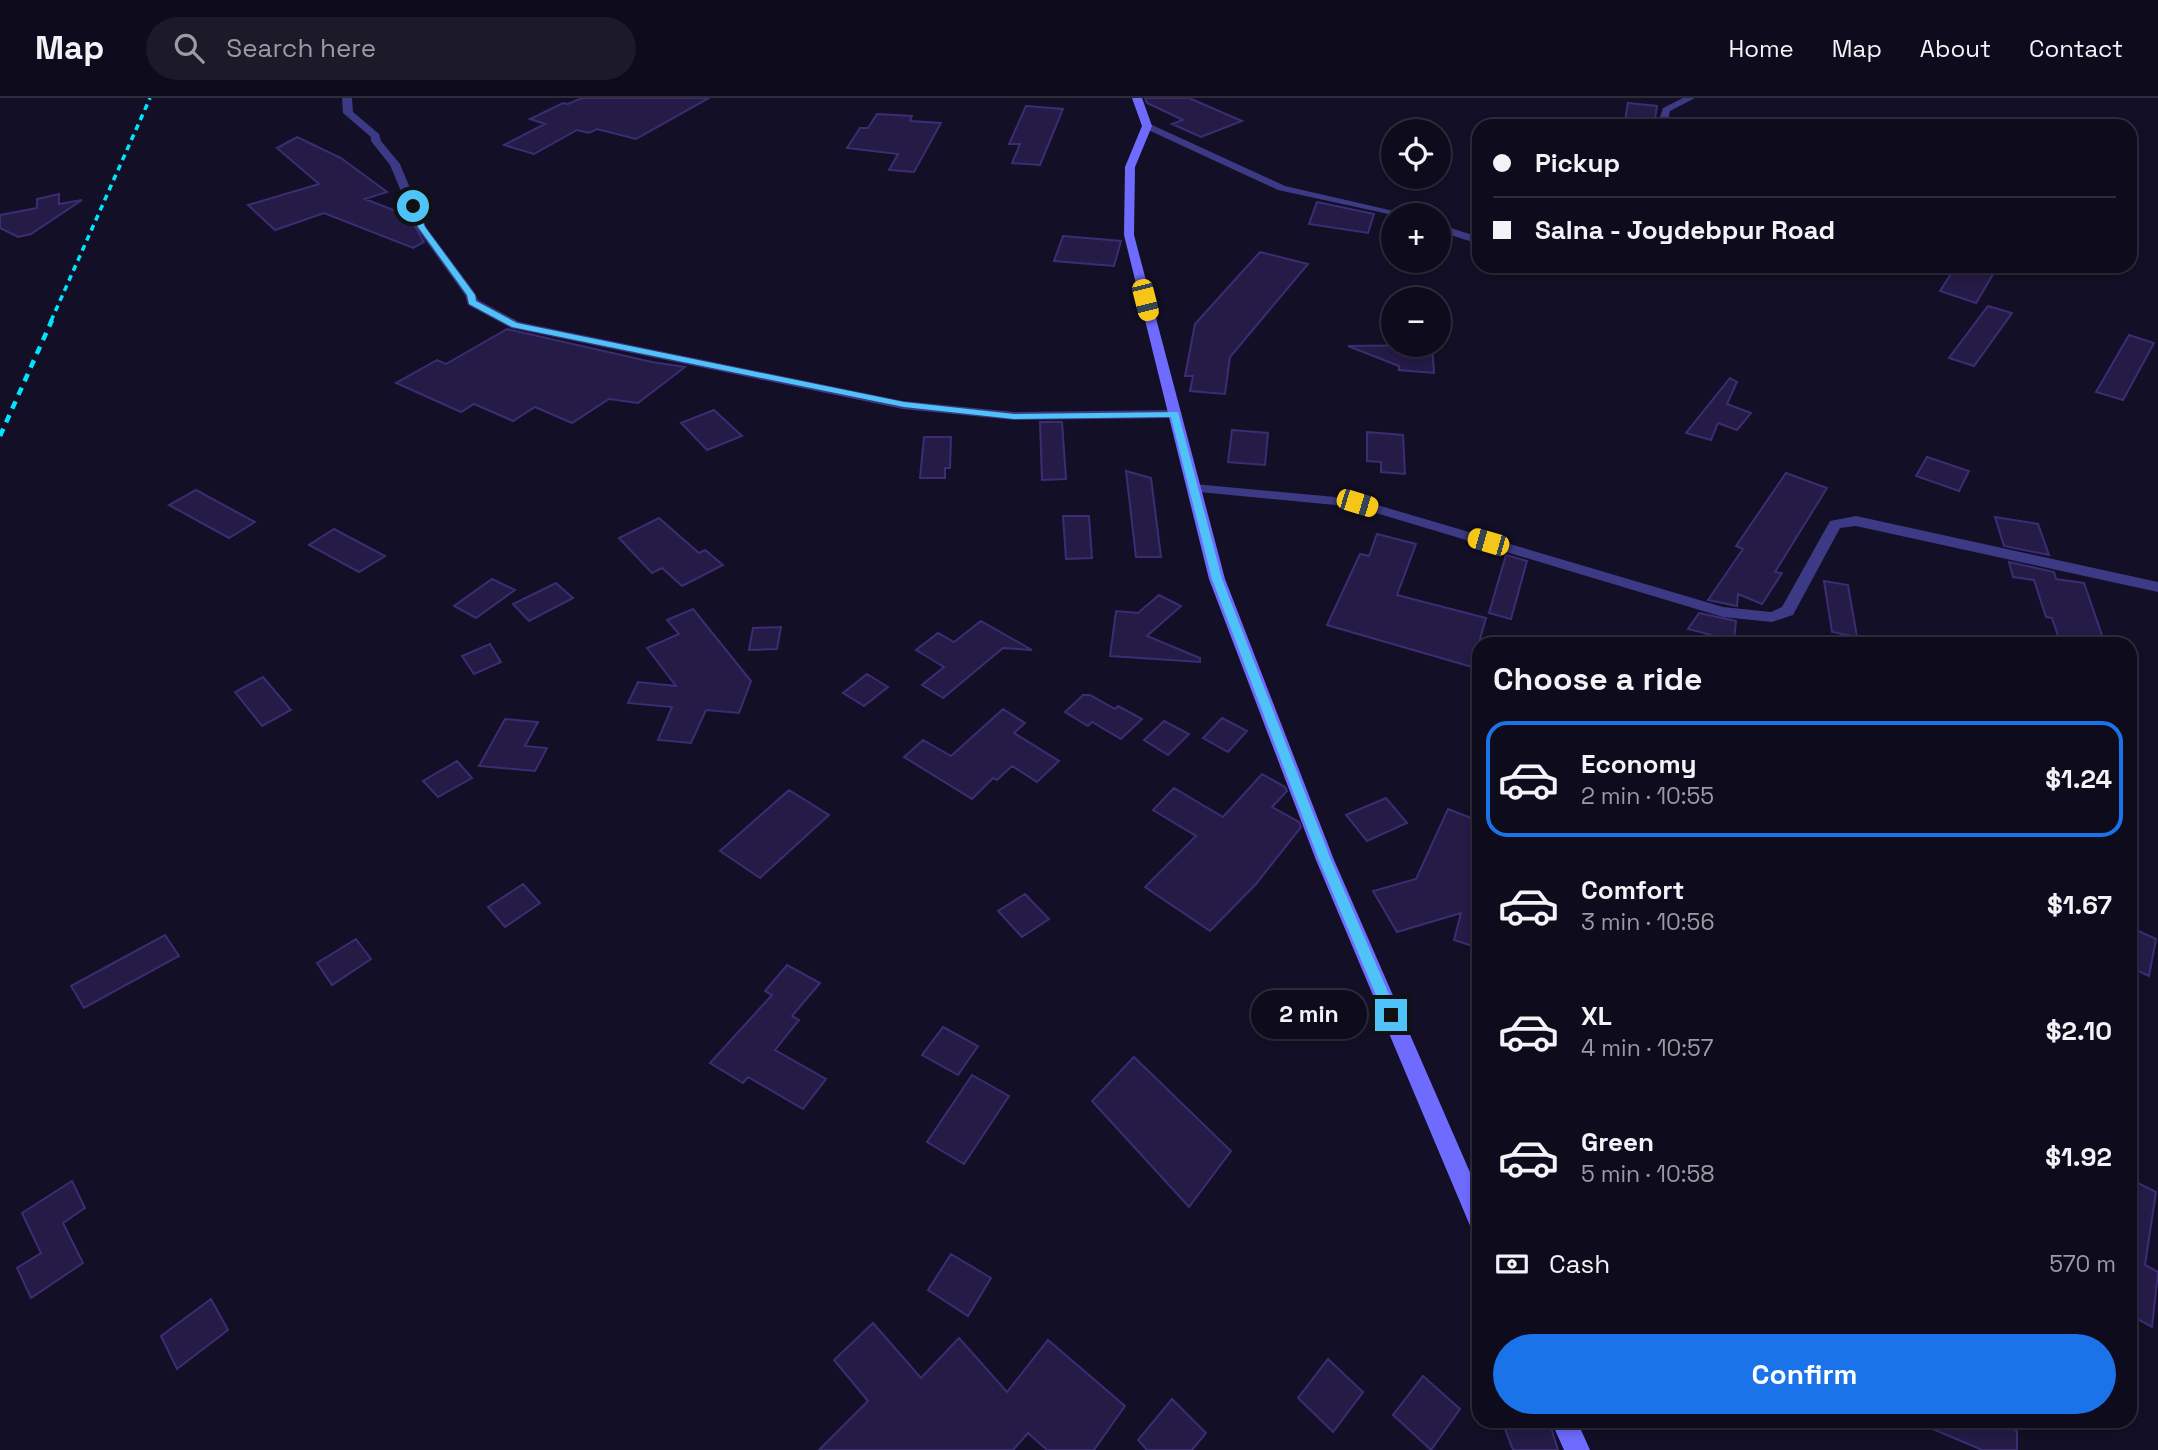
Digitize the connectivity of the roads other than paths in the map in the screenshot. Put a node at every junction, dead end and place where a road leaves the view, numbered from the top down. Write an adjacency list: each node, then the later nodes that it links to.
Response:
1 (346, 98): 9 (street)
2 (1137, 98): 5 (main road)
3 (1690, 98): 4 (street)
4 (1663, 119)
5 (1147, 126): 6 (street); 9 (main road)
6 (1381, 210)
7 (1451, 231): 8 (street)
8 (1472, 239)
9 (1175, 414): 10 (main road)
10 (1194, 488): 11 (street); 12 (main road)
11 (2158, 587)
12 (1472, 1204)
13 (1567, 1428): 14 (main road)
14 (1577, 1450)

